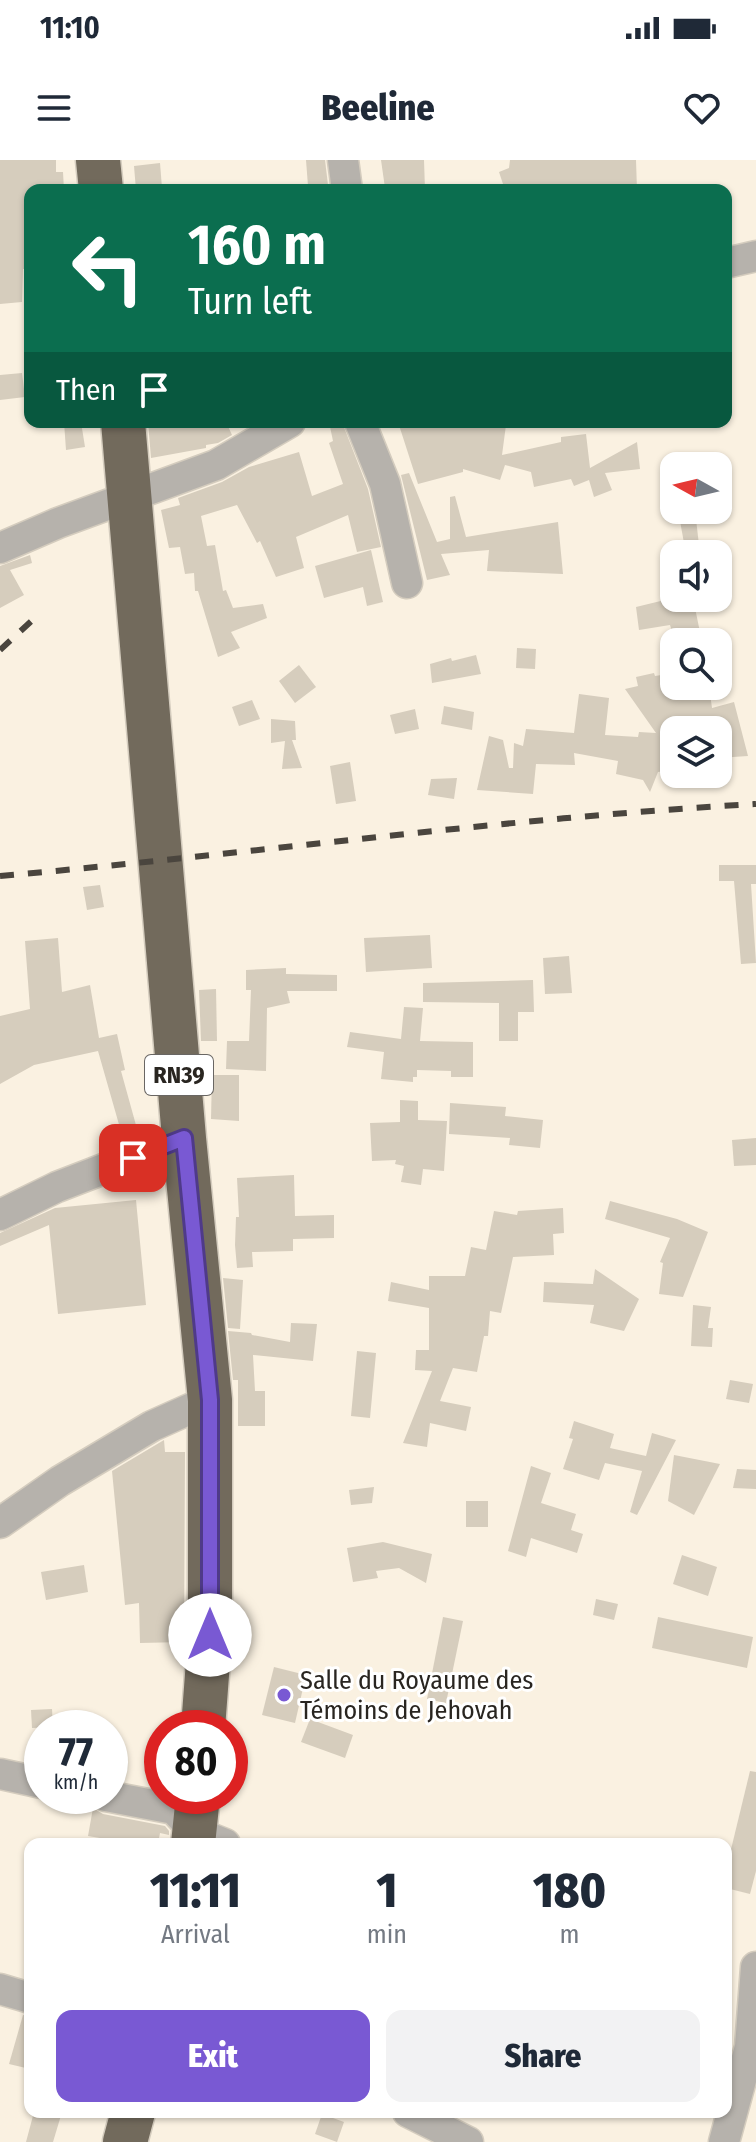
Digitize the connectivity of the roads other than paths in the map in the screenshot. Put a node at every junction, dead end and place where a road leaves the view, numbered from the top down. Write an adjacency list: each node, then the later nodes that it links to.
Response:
1 (98, 160): 3 (highway)
2 (343, 160): 4 (street)
3 (100, 184)
4 (346, 184)
5 (756, 256): 6 (street)
6 (732, 262)
7 (124, 428): 10 (highway, RN39)
8 (280, 428): 10 (street)
9 (362, 428): 12 (street)
10 (130, 498): 11 (street); 13 (highway, RN39)
11 (0, 548)
12 (407, 583)
13 (184, 1138): 14 (street); 15 (highway, RN39)
14 (0, 1215)
15 (210, 1400): 16 (street); 17 (highway, RN39)
16 (0, 1523)
17 (204, 1710)
18 (0, 1774): 19 (street)
19 (24, 1779)
20 (128, 1800): 21 (street)
21 (203, 1829)
22 (756, 1967): 25 (street)
23 (0, 1989): 24 (street)
24 (24, 1996)
25 (744, 2047): 26 (street)
26 (732, 2104)
27 (131, 2118): 30 (highway)
28 (420, 2118): 31 (street)
29 (729, 2118): 32 (street)
30 (125, 2142)
31 (468, 2142)
32 (724, 2142)

